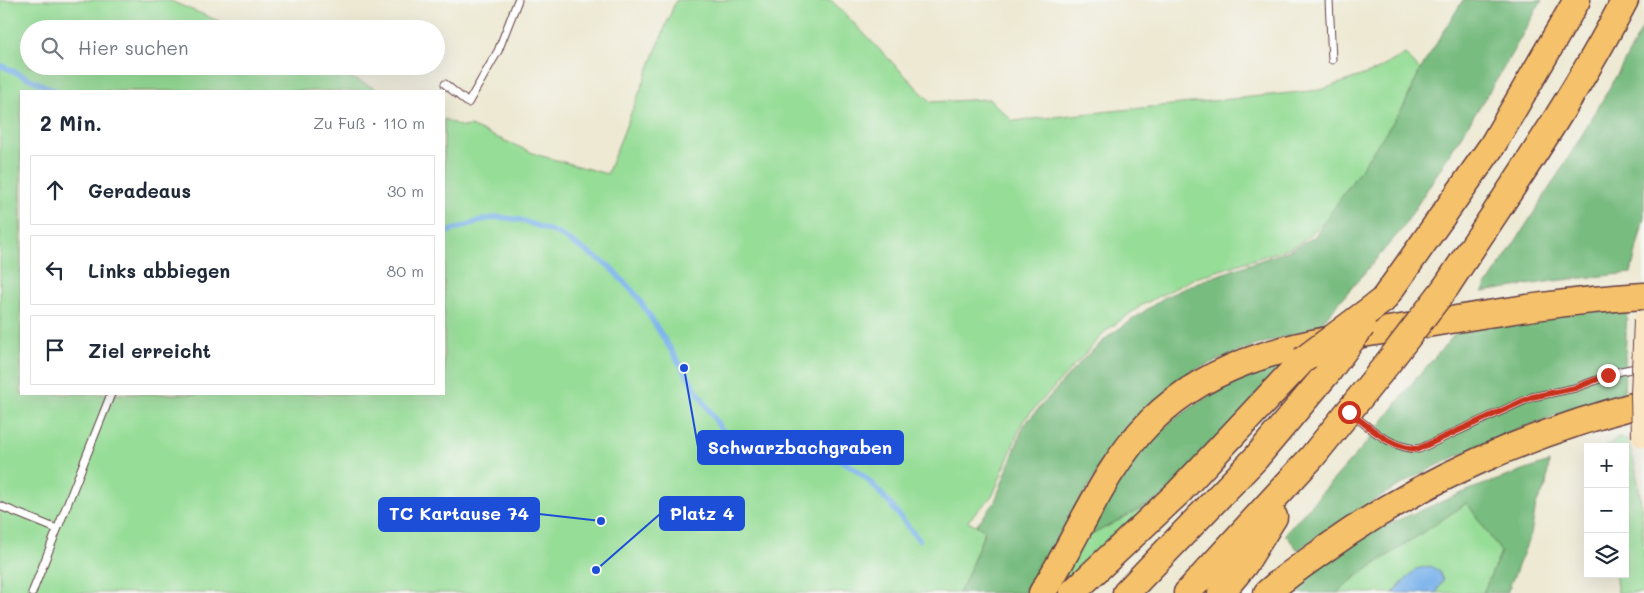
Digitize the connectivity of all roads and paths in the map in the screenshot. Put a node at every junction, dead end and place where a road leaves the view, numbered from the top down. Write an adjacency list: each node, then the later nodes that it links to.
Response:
1 (518, 0): 6 (lane)
2 (1328, 0): 5 (lane)
3 (1577, 0): 8 (highway)
4 (1625, 0): 13 (highway, bridge)
5 (1332, 60)
6 (445, 84)
7 (1644, 296): 19 (highway)
8 (1383, 300): 20 (highway, bridge); 21 (highway, bridge)
9 (1644, 320): 14 (main road, bridge)
10 (1644, 367): 13 (lane)
11 (110, 395): 17 (lane)
12 (1644, 404): 24 (highway)
13 (1349, 412): 15 (highway)
14 (1642, 437)
15 (1312, 457): 22 (highway); 23 (highway)
16 (0, 506): 17 (lane)
17 (57, 529): 18 (lane)
18 (32, 593)
19 (1042, 593)
20 (1072, 593)
21 (1126, 593)
22 (1187, 593)
23 (1220, 593)
24 (1267, 593)

